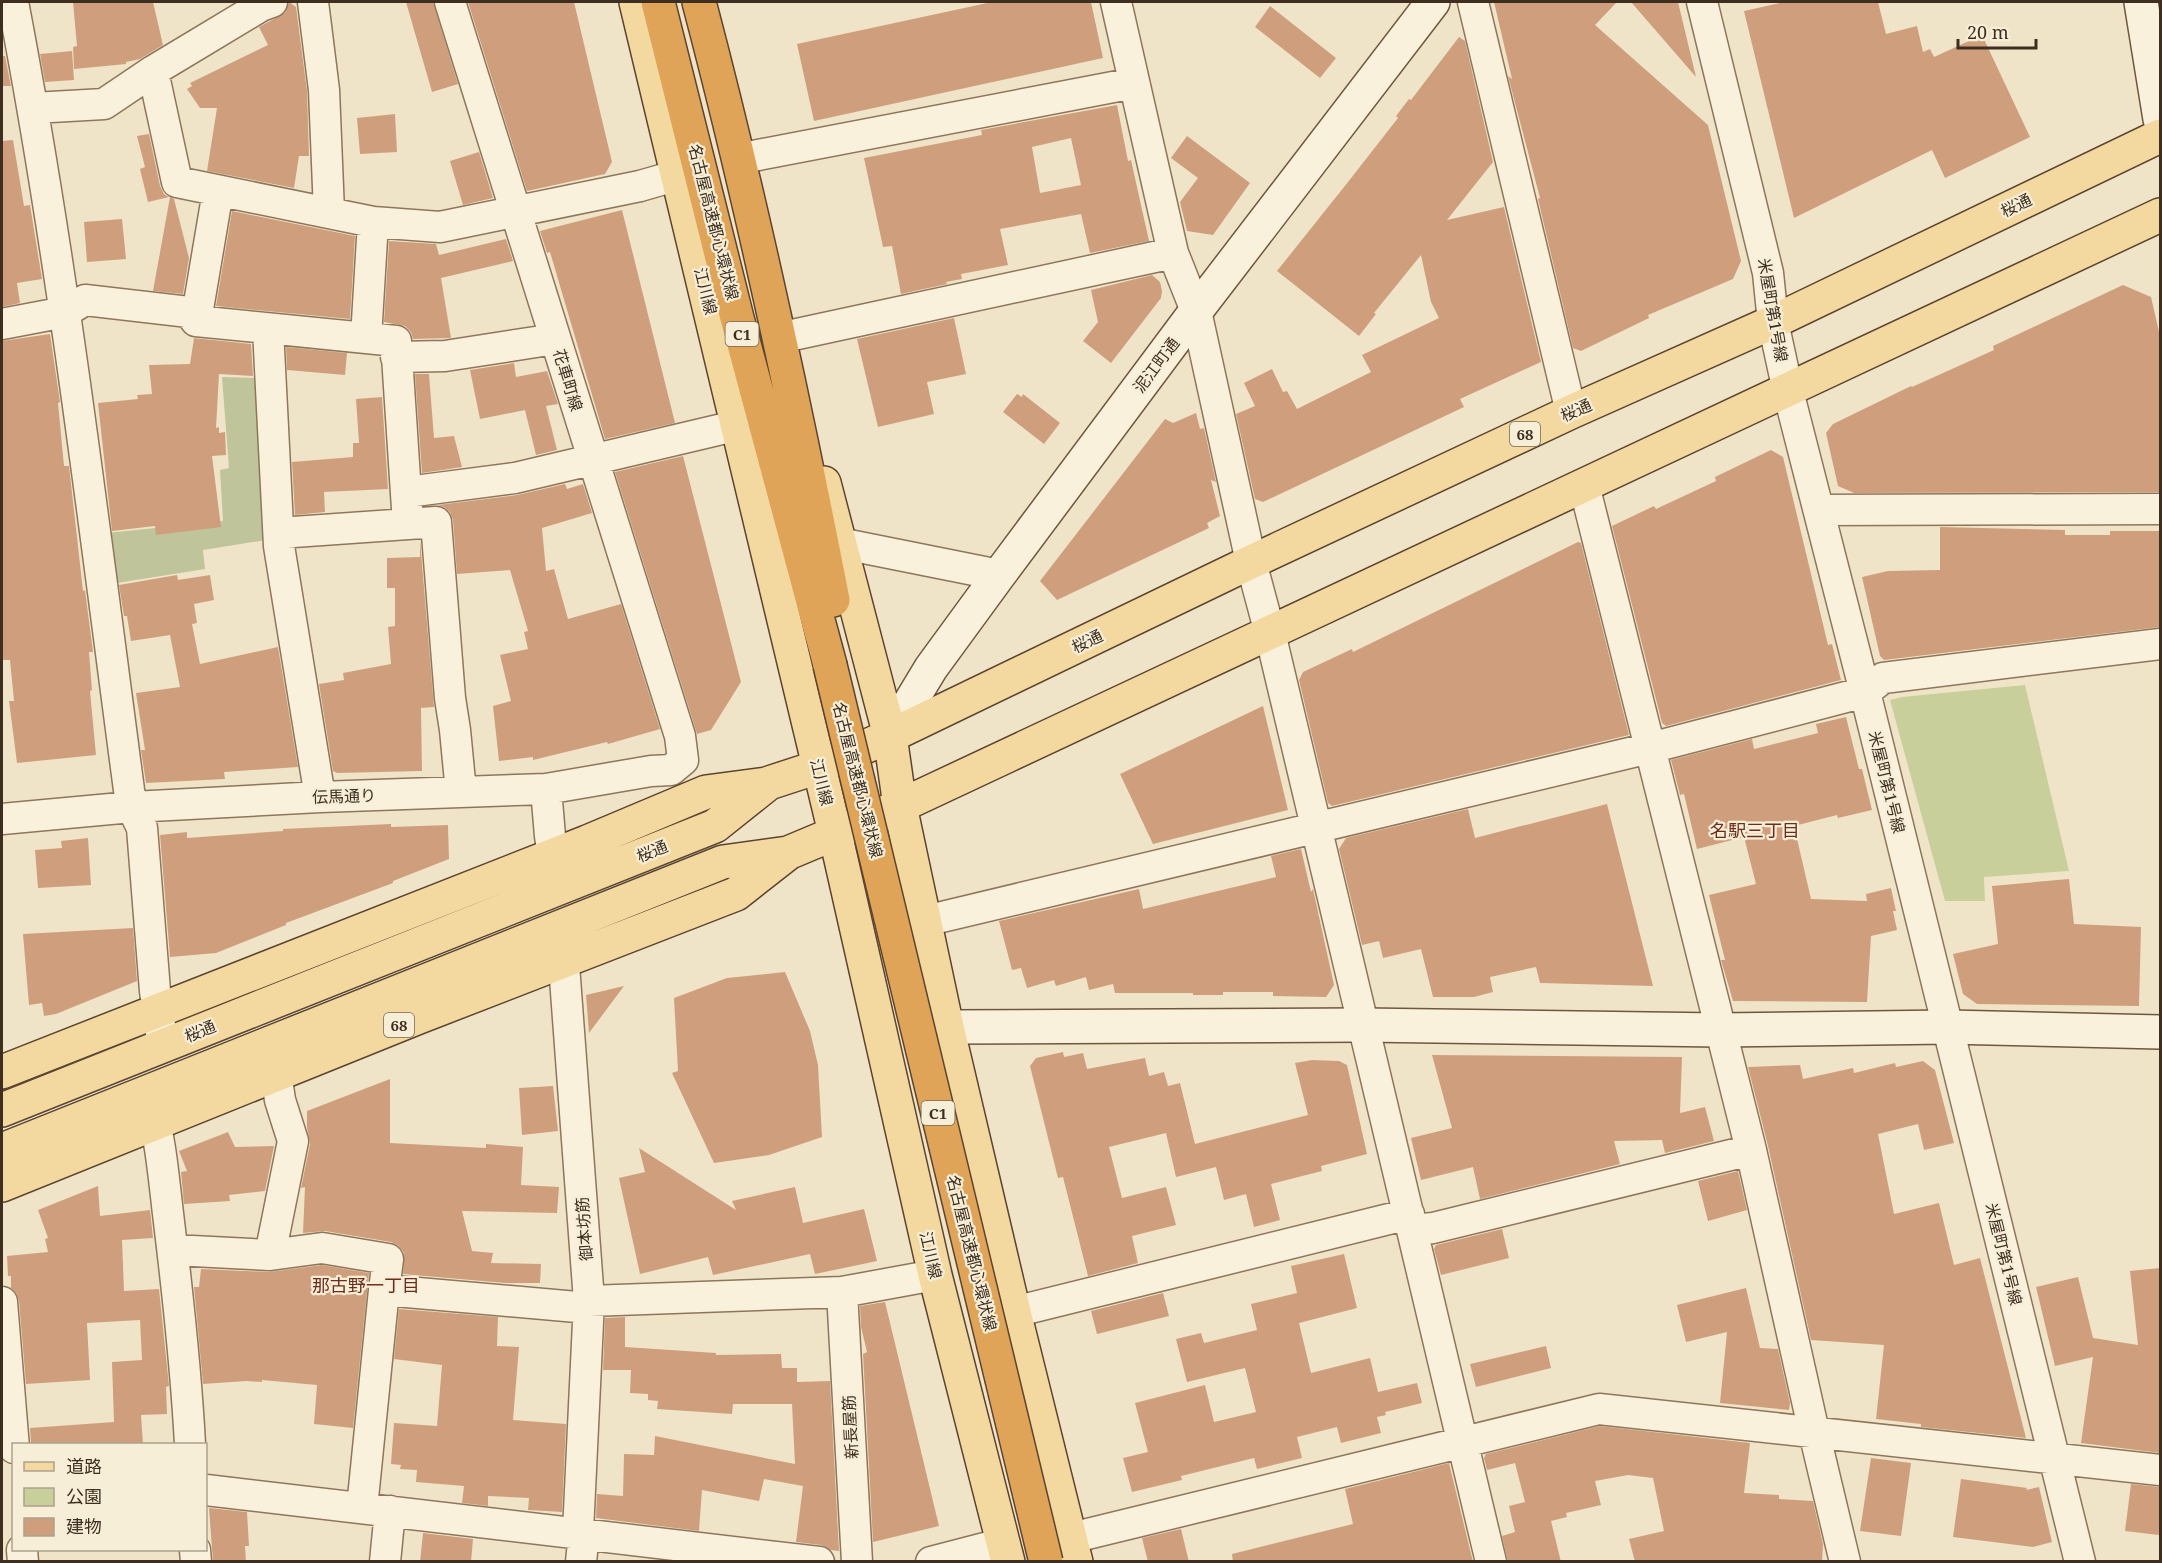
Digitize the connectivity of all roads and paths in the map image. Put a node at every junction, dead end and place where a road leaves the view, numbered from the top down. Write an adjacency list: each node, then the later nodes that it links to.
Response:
1 (13, 2): 16 (street)
2 (272, 2): 14 (street)
3 (313, 2): 23 (street)
4 (450, 2): 22 (street, 花車町線)
5 (636, 2): 20 (main road, 江川線)
6 (658, 2): 52 (highway, 名古屋高速都心環状線 / C1)
7 (699, 2): 52 (highway)
8 (711, 2): 19 (main road)
9 (1116, 2): 15 (street)
10 (1433, 2): 27 (street, 泥江町通)
11 (1473, 2): 38 (street)
12 (1702, 2): 30 (street, 米屋町第1号線)
13 (2141, 2): 17 (street)
14 (153, 71): 16 (street); 21 (street)
15 (1134, 83): 19 (street); 26 (street)
16 (33, 108): 28 (street)
17 (2160, 119)
18 (2160, 136): 30 (main road, 桜通 / 68)
19 (753, 156): 33 (main road)
20 (678, 175): 22 (street); 39 (main road, 江川線)
21 (218, 191): 23 (street); 29 (street)
22 (515, 211): 25 (street); 35 (street, 花車町線)
23 (329, 212): 25 (street)
24 (2160, 215): 37 (main road, 68)
25 (374, 222): 34 (street)
26 (1173, 253): 27 (street); 33 (street)
27 (1196, 311): 48 (street); 49 (street, 泥江町通)
28 (65, 312): 29 (street); 31 (street); 63 (street)
29 (196, 321): 32 (street)
30 (1773, 322): 37 (street, 米屋町第1号線); 38 (main road, 桜通 / 68)
31 (2, 324)
32 (268, 329): 34 (street); 46 (street)
33 (788, 336): 47 (main road)
34 (366, 339): 36 (street)
35 (555, 339): 36 (street); 40 (street, 花車町線)
36 (396, 349): 42 (street)
37 (1788, 391): 41 (main road, 68); 44 (street, 米屋町第1号線)
38 (1571, 412): 48 (main road, 桜通 / 68)
39 (739, 425): 40 (street); 57 (main road, 江川線)
40 (593, 459): 42 (street); 56 (street, 花車町線)
41 (1584, 485): 50 (main road, 68); 55 (street)
42 (407, 492): 45 (street)
43 (2160, 509): 44 (street)
44 (1819, 510): 53 (street, 米屋町第1号線)
45 (408, 524): 46 (street); 60 (street)
46 (279, 533): 61 (street)
47 (839, 543): 49 (street); 54 (main road)
48 (1251, 562): 50 (street); 54 (main road, 桜通 / 68)
49 (999, 574): 54 (street, 泥江町通)
50 (1270, 633): 62 (main road, 68); 65 (street)
51 (2160, 644): 53 (street)
52 (830, 665): 112 (highway, 名古屋高速都心環状線 / C1, bridge)
53 (1865, 692): 55 (street); 76 (street, 米屋町第1号線)
54 (890, 736): 57 (main road, 桜通 / 68); 62 (main road)
55 (1650, 748): 65 (street); 77 (street)
56 (683, 760): 59 (street, 伝馬通り)
57 (818, 767): 58 (main road, 桜通 / 68); 66 (main road, 江川線)
58 (769, 783): 68 (main road, 68); 69 (main road, 桜通 / 68)
59 (546, 789): 60 (street, 伝馬通り); 68 (street)
60 (461, 792): 61 (street, 伝馬通り)
61 (320, 797): 63 (street, 伝馬通り)
62 (900, 806): 66 (main road, 68); 70 (main road)
63 (132, 807): 64 (street, 伝馬通り); 73 (street)
64 (2, 819)
65 (1315, 827): 70 (street); 74 (street)
66 (835, 832): 67 (main road, 68); 91 (main road, 江川線)
67 (788, 853): 71 (main road, 68); 72 (main road, 68)
68 (554, 855): 69 (street); 73 (main road, 68)
69 (559, 889): 80 (main road, 桜通 / 68)
70 (925, 921): 75 (main road)
71 (561, 926): 72 (street, 御本坊筋); 79 (main road, 68)
72 (564, 961): 82 (main road, 68); 94 (street, 御本坊筋)
73 (158, 1010): 80 (street); 81 (main road, 68)
74 (1364, 1025): 75 (street); 77 (street); 88 (street)
75 (947, 1027): 96 (main road)
76 (1948, 1027): 77 (street); 78 (street); 101 (street, 米屋町第1号線)
77 (1720, 1030): 86 (street)
78 (2160, 1032)
79 (272, 1042): 82 (street); 83 (main road, 68)
80 (163, 1046): 84 (main road, 桜通 / 68)
81 (2, 1072)
82 (276, 1074): 83 (main road, 68); 90 (street)
83 (152, 1107): 85 (main road, 68); 87 (main road, 68); 89 (street)
84 (2, 1110)
85 (2, 1150)
86 (1751, 1150): 88 (street); 97 (street)
87 (2, 1185)
88 (1411, 1222): 96 (street); 98 (street)
89 (173, 1251): 90 (street); 100 (street)
90 (270, 1255): 92 (street)
91 (935, 1275): 93 (street); 107 (main road, 江川線)
92 (384, 1290): 94 (street); 104 (street)
93 (842, 1292): 94 (street); 110 (street, 新長屋筋)
94 (589, 1301): 105 (street, 御本坊筋)
95 (2, 1302): 99 (street)
96 (1014, 1312): 106 (main road)
97 (1814, 1432): 98 (street); 101 (street); 114 (street)
98 (1463, 1442): 106 (street); 113 (street)
99 (14, 1443)
100 (190, 1443)
101 (2055, 1460): 102 (street); 115 (street, 米屋町第1号線)
102 (2160, 1470)
103 (207, 1490): 104 (street)
104 (376, 1509): 105 (street); 108 (street)
105 (581, 1542): 109 (street)
106 (1073, 1550)
107 (1006, 1552): 111 (street)
108 (385, 1562)
109 (819, 1562)
110 (857, 1562)
111 (930, 1562)
112 (1046, 1562)
113 (1491, 1562)
114 (1845, 1562)
115 (2080, 1562)

